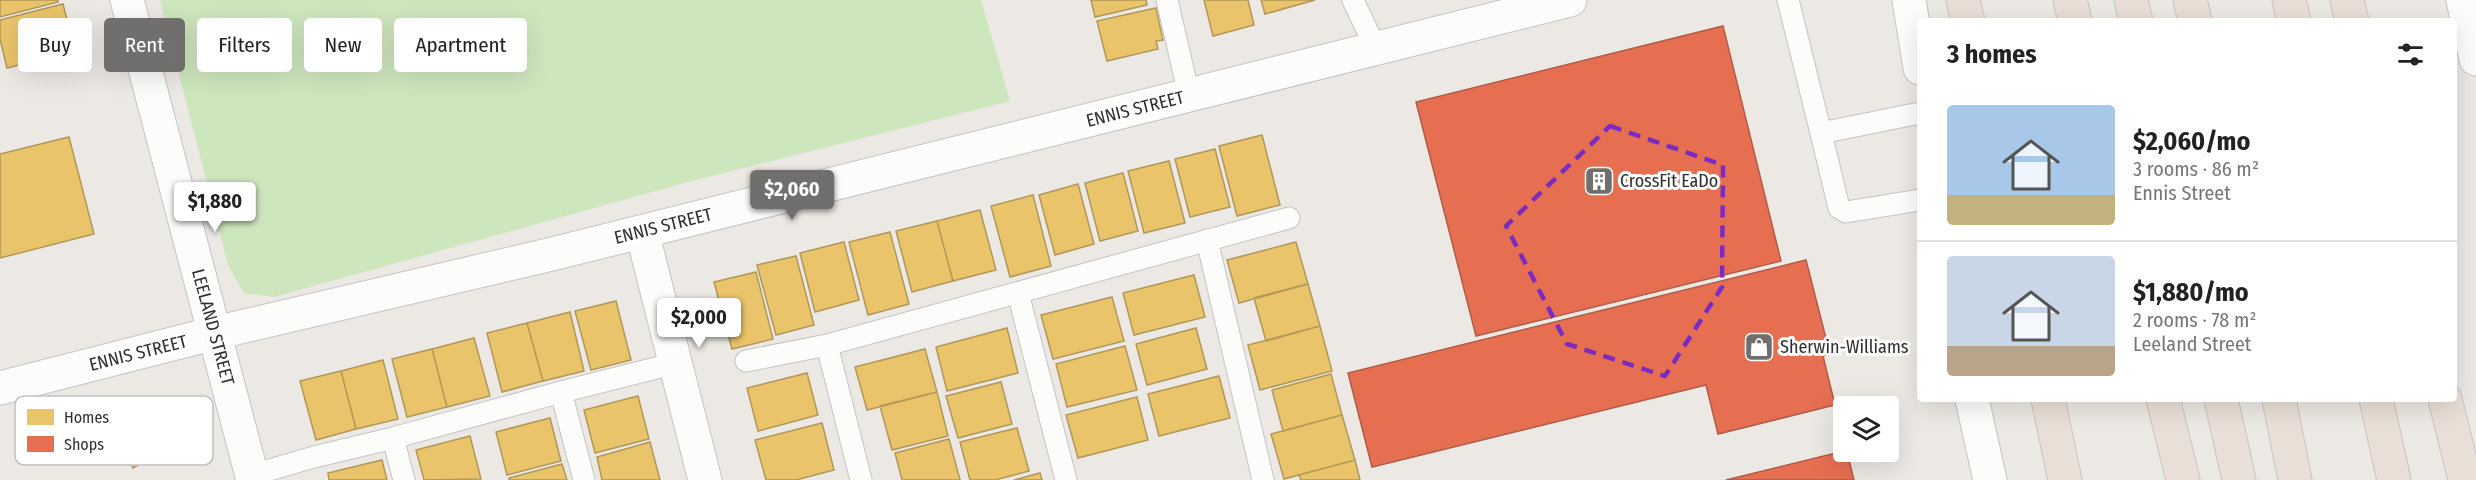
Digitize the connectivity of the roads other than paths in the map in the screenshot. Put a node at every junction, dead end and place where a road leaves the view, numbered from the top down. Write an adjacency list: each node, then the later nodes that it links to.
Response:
1 (127, 0): 31 (street, LEELAND STREET)
2 (1167, 0): 23 (lane)
3 (1353, 0): 21 (lane)
4 (1570, 0): 21 (street, ENNIS STREET)
5 (1788, 0): 25 (lane)
6 (1910, 0): 20 (street)
7 (1963, 0): 14 (highway)
8 (2070, 0): 15 (highway)
9 (2131, 0): 16 (highway)
10 (2190, 0): 17 (highway)
11 (2289, 0): 18 (highway)
12 (2347, 0): 19 (highway)
13 (2463, 0): 22 (street)
14 (1967, 18)
15 (2074, 18)
16 (2135, 18)
17 (2194, 18)
18 (2293, 18)
19 (2351, 18)
20 (1917, 48)
21 (1376, 49): 23 (street, ENNIS STREET)
22 (2476, 59)
23 (1189, 95): 28 (street, ENNIS STREET)
24 (1917, 114): 25 (lane)
25 (1821, 133): 26 (lane)
26 (1917, 200)
27 (1289, 218): 29 (lane)
28 (642, 232): 31 (street, ENNIS STREET); 34 (street)
29 (1207, 240): 30 (lane); 52 (lane)
30 (1018, 293): 32 (lane); 51 (lane)
31 (215, 333): 35 (street, ENNIS STREET); 46 (street, LEELAND STREET)
32 (827, 345): 33 (lane); 50 (lane)
33 (746, 361)
34 (676, 363): 36 (lane); 49 (street)
35 (0, 388)
36 (561, 392): 44 (lane); 48 (lane)
37 (1973, 402): 53 (street)
38 (2049, 402): 54 (highway)
39 (2164, 402): 45 (highway)
40 (2222, 402): 57 (highway)
41 (2279, 402): 58 (highway)
42 (2377, 402): 59 (highway)
43 (2446, 402): 60 (highway)
44 (393, 438): 46 (lane); 47 (lane)
45 (2173, 441): 55 (highway); 56 (highway)
46 (252, 478)
47 (404, 480)
48 (584, 480)
49 (705, 480)
50 (861, 480)
51 (1066, 480)
52 (1263, 480)
53 (1990, 480)
54 (2065, 480)
55 (2176, 480)
56 (2183, 480)
57 (2239, 480)
58 (2295, 480)
59 (2394, 480)
60 (2465, 480)

